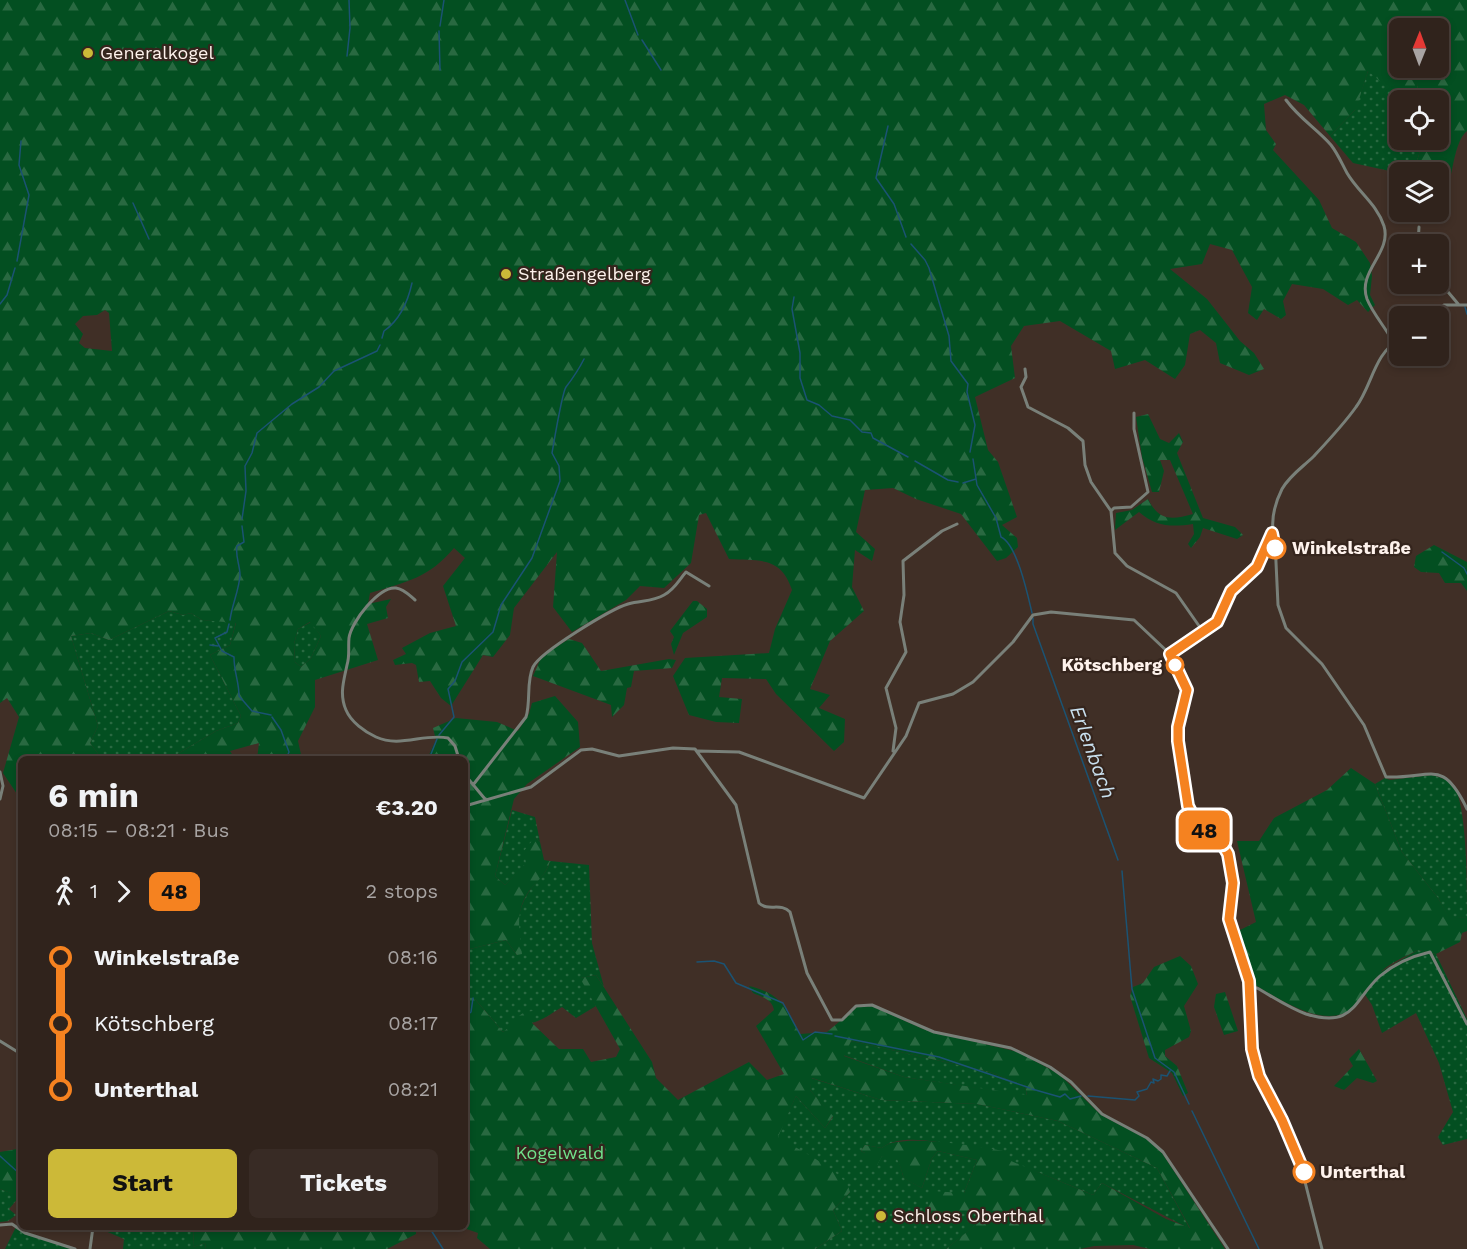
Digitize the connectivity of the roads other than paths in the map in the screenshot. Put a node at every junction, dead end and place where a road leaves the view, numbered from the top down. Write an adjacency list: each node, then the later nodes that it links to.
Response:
1 (1286, 100): 8 (street)
2 (1419, 227): 3 (street)
3 (1419, 234)
4 (1449, 293): 5 (street)
5 (1459, 305): 6 (street); 7 (street)
6 (1467, 305)
7 (1443, 306)
8 (1389, 335)
9 (1389, 348): 14 (street)
10 (1025, 369): 12 (street)
11 (1134, 413): 12 (street)
12 (1111, 511): 17 (street)
13 (957, 524): 20 (street)
14 (1272, 533): 17 (street); 28 (street)
15 (708, 585): 24 (street)
16 (415, 600): 21 (street)
17 (1204, 633): 18 (street)
18 (1170, 654): 20 (street); 29 (street)
19 (698, 751): 20 (street); 26 (street); 39 (street)
20 (893, 753)
21 (458, 756)
22 (0, 772): 25 (street)
23 (468, 779): 24 (street)
24 (473, 785): 26 (street)
25 (0, 799)
26 (485, 799): 27 (street)
27 (468, 805)
28 (1467, 808)
29 (1250, 987): 30 (street); 40 (street)
30 (1467, 1024)
31 (0, 1041): 32 (street)
32 (18, 1052)
33 (0, 1225): 34 (street)
34 (18, 1228)
35 (21, 1230): 37 (street)
36 (93, 1230): 38 (street)
37 (75, 1249)
38 (90, 1249)
39 (1228, 1249)
40 (1322, 1249)

